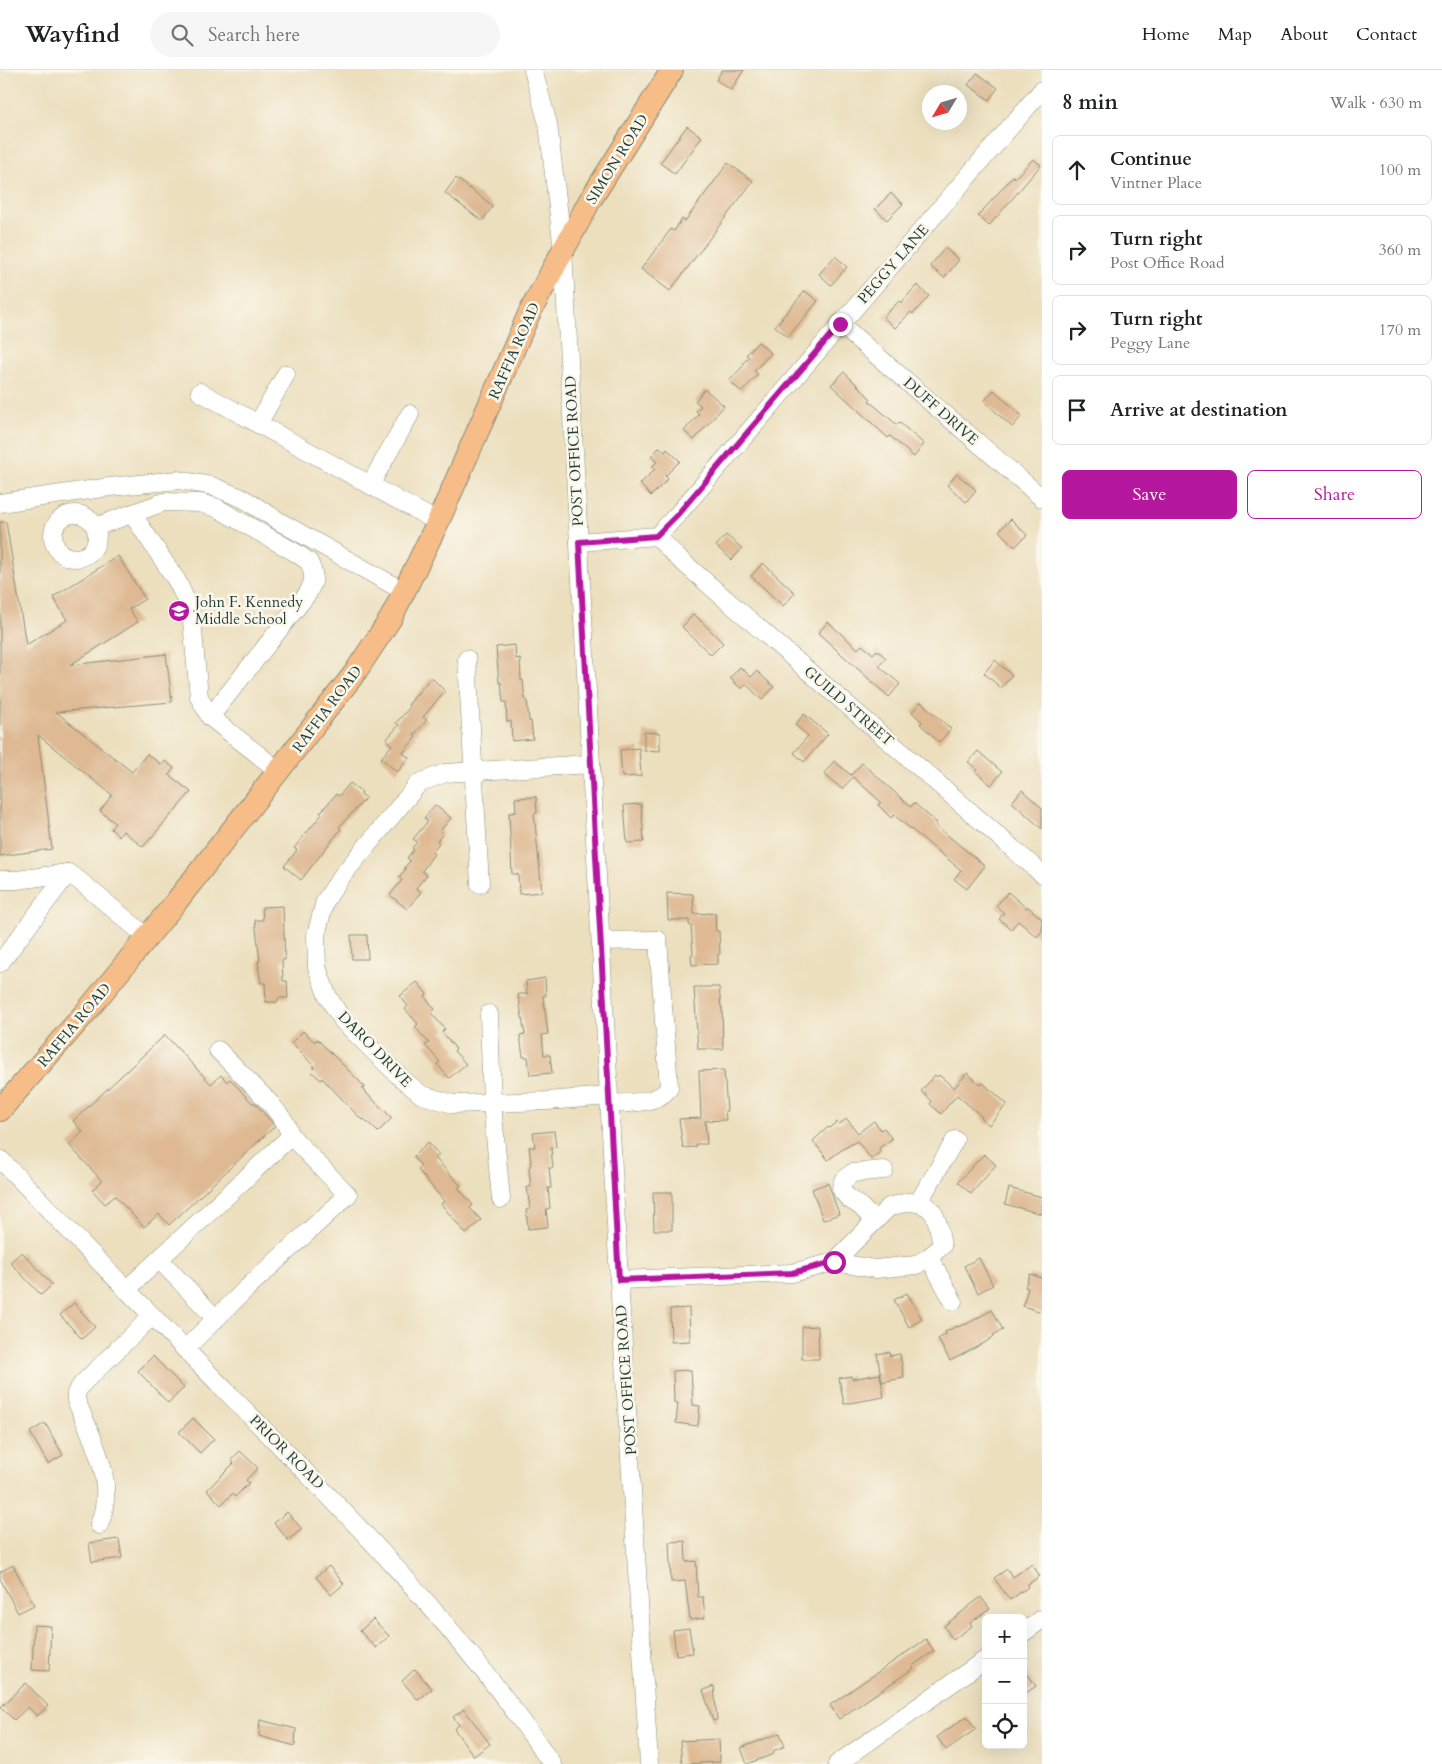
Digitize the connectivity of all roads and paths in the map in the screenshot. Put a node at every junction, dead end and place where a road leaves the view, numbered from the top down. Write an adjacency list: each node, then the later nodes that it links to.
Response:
1 (533, 70): 4 (street, POST OFFICE ROAD)
2 (672, 70): 4 (main road, SIMON ROAD)
3 (1042, 90): 5 (street, PEGGY LANE)
4 (563, 250): 14 (main road, RAFFIA ROAD); 17 (street, POST OFFICE ROAD)
5 (840, 324): 11 (street, DUFF DRIVE); 16 (street, PEGGY LANE)
6 (286, 374): 9 (street)
7 (200, 392): 9 (street)
8 (410, 414): 10 (street)
9 (258, 424): 10 (street)
10 (370, 485): 14 (street)
11 (1042, 498)
12 (0, 503): 18 (street)
13 (133, 514): 15 (street); 20 (street); 20 (street)
14 (438, 522): 18 (main road, RAFFIA ROAD)
15 (95, 527)
16 (656, 536): 17 (street); 25 (street, GUILD STREET)
17 (579, 542): 21 (street, POST OFFICE ROAD)
18 (405, 592): 22 (main road, RAFFIA ROAD)
19 (467, 659): 23 (street)
20 (210, 717): 22 (street)
21 (592, 764): 23 (street, DARO DRIVE); 29 (street, POST OFFICE ROAD)
22 (279, 771): 28 (main road, RAFFIA ROAD)
23 (473, 771): 27 (street); 34 (street, DARO DRIVE)
24 (68, 874): 26 (street); 28 (street); 30 (street)
25 (1042, 874)
26 (0, 880)
27 (480, 884)
28 (147, 937): 35 (main road, RAFFIA ROAD)
29 (601, 941): 33 (street, POST OFFICE ROAD); 33 (street, DARO DRIVE)
30 (0, 963)
31 (489, 1014): 34 (street)
32 (218, 1050): 36 (street)
33 (609, 1100): 34 (street, DARO DRIVE); 46 (street, POST OFFICE ROAD)
34 (492, 1104): 40 (street)
35 (2, 1105)
36 (291, 1136): 44 (street); 50 (street)
37 (955, 1140): 41 (street)
38 (0, 1159): 47 (street, PRIOR ROAD)
39 (884, 1170): 42 (street)
40 (501, 1199)
41 (918, 1203): 42 (street); 43 (street)
42 (875, 1221): 45 (street)
43 (929, 1257): 45 (street); 48 (street)
44 (159, 1259): 47 (street); 50 (street)
45 (834, 1262): 46 (street)
46 (619, 1280): 57 (street, POST OFFICE ROAD)
47 (126, 1290): 49 (street, PRIOR ROAD)
48 (953, 1301)
49 (152, 1316): 51 (street, PRIOR ROAD); 52 (street)
50 (216, 1319): 51 (street)
51 (185, 1350): 56 (street, PRIOR ROAD)
52 (99, 1525)
53 (1042, 1620): 54 (street)
54 (1027, 1630)
55 (982, 1662): 58 (street)
56 (552, 1764)
57 (649, 1764)
58 (837, 1764)

